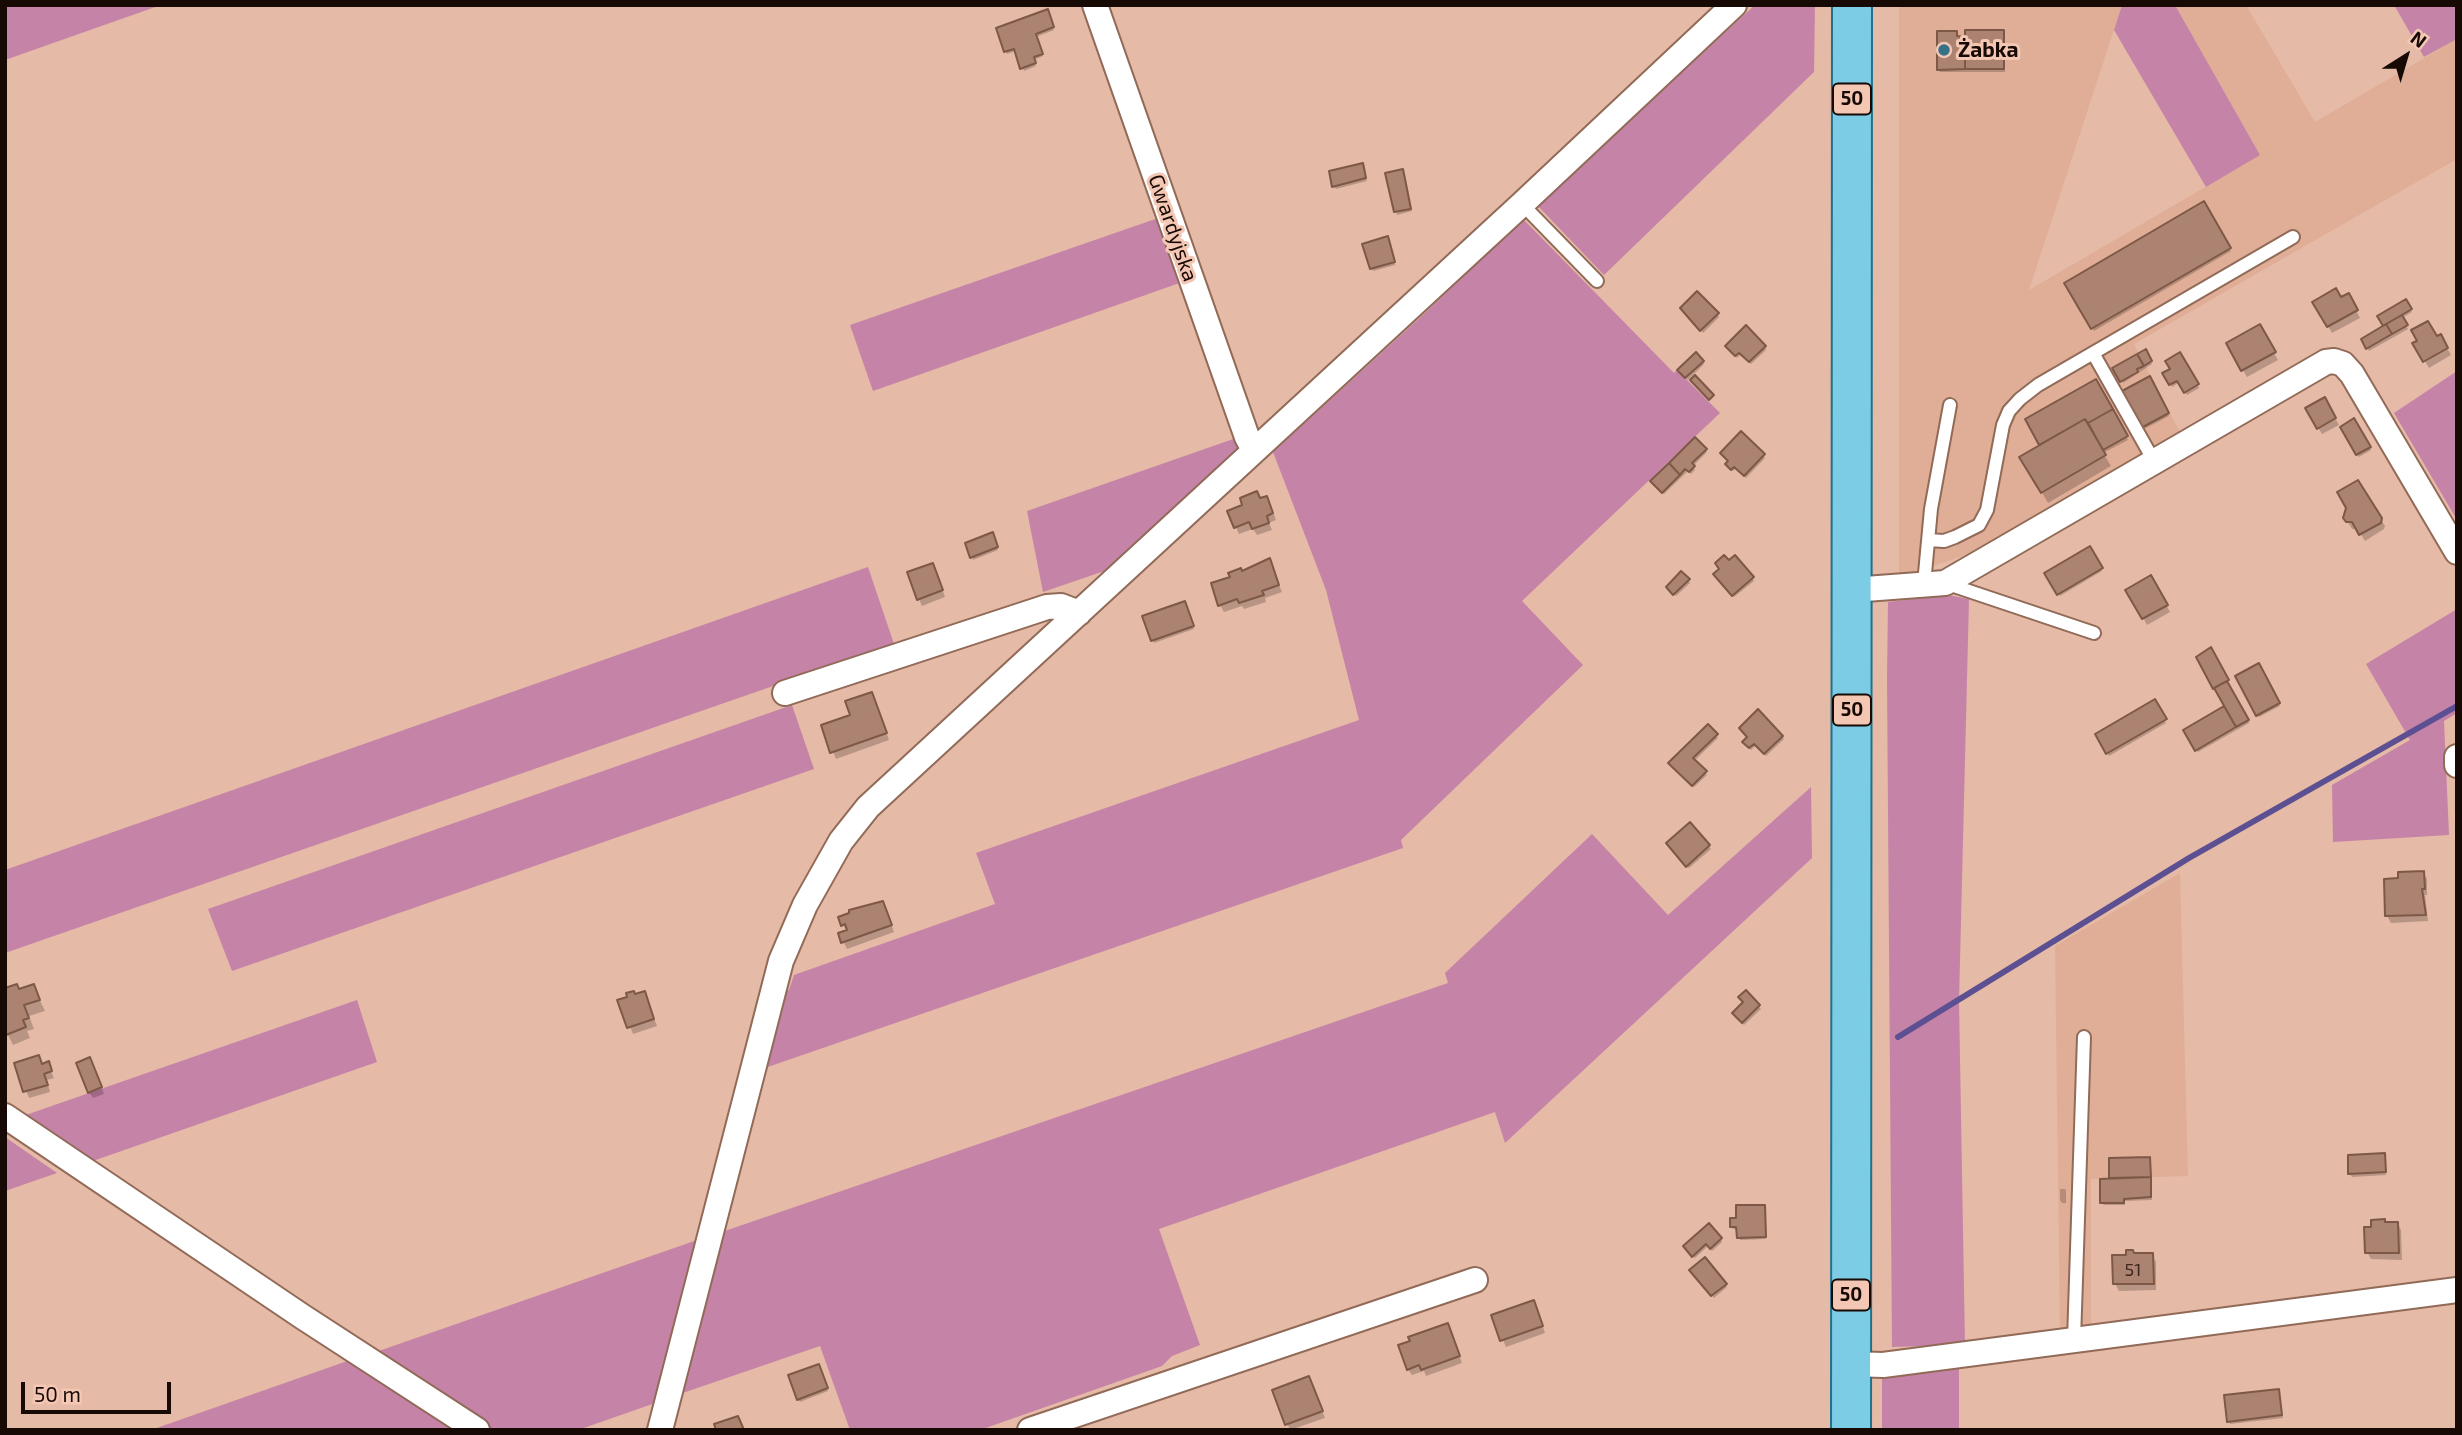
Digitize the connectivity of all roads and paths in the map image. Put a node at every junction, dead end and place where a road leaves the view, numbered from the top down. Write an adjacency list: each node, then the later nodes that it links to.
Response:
1 (1095, 5): 9 (street, Gwardyjska)
2 (1734, 5): 4 (street)
3 (1852, 5): 14 (main road, 50)
4 (1522, 204): 6 (lane); 9 (street)
5 (2293, 237): 7 (lane)
6 (1597, 281)
7 (2094, 352): 10 (lane); 11 (lane)
8 (1950, 405): 11 (lane)
9 (1254, 450): 15 (street)
10 (2154, 461): 12 (street); 13 (street)
11 (1928, 540): 13 (lane)
12 (2457, 552)
13 (1934, 583): 14 (street); 16 (lane)
14 (1852, 590): 25 (main road, 50)
15 (1079, 613): 17 (street); 27 (street)
16 (2094, 633)
17 (785, 694)
18 (2457, 757): 19 (street)
19 (2457, 765)
20 (2084, 1037): 24 (lane)
21 (5, 1116): 26 (street)
22 (1475, 1280): 28 (street)
23 (2457, 1290): 24 (street)
24 (2074, 1340): 25 (street)
25 (1851, 1364): 29 (main road, 50)
26 (477, 1430)
27 (660, 1430)
28 (1030, 1430)
29 (1851, 1430)

